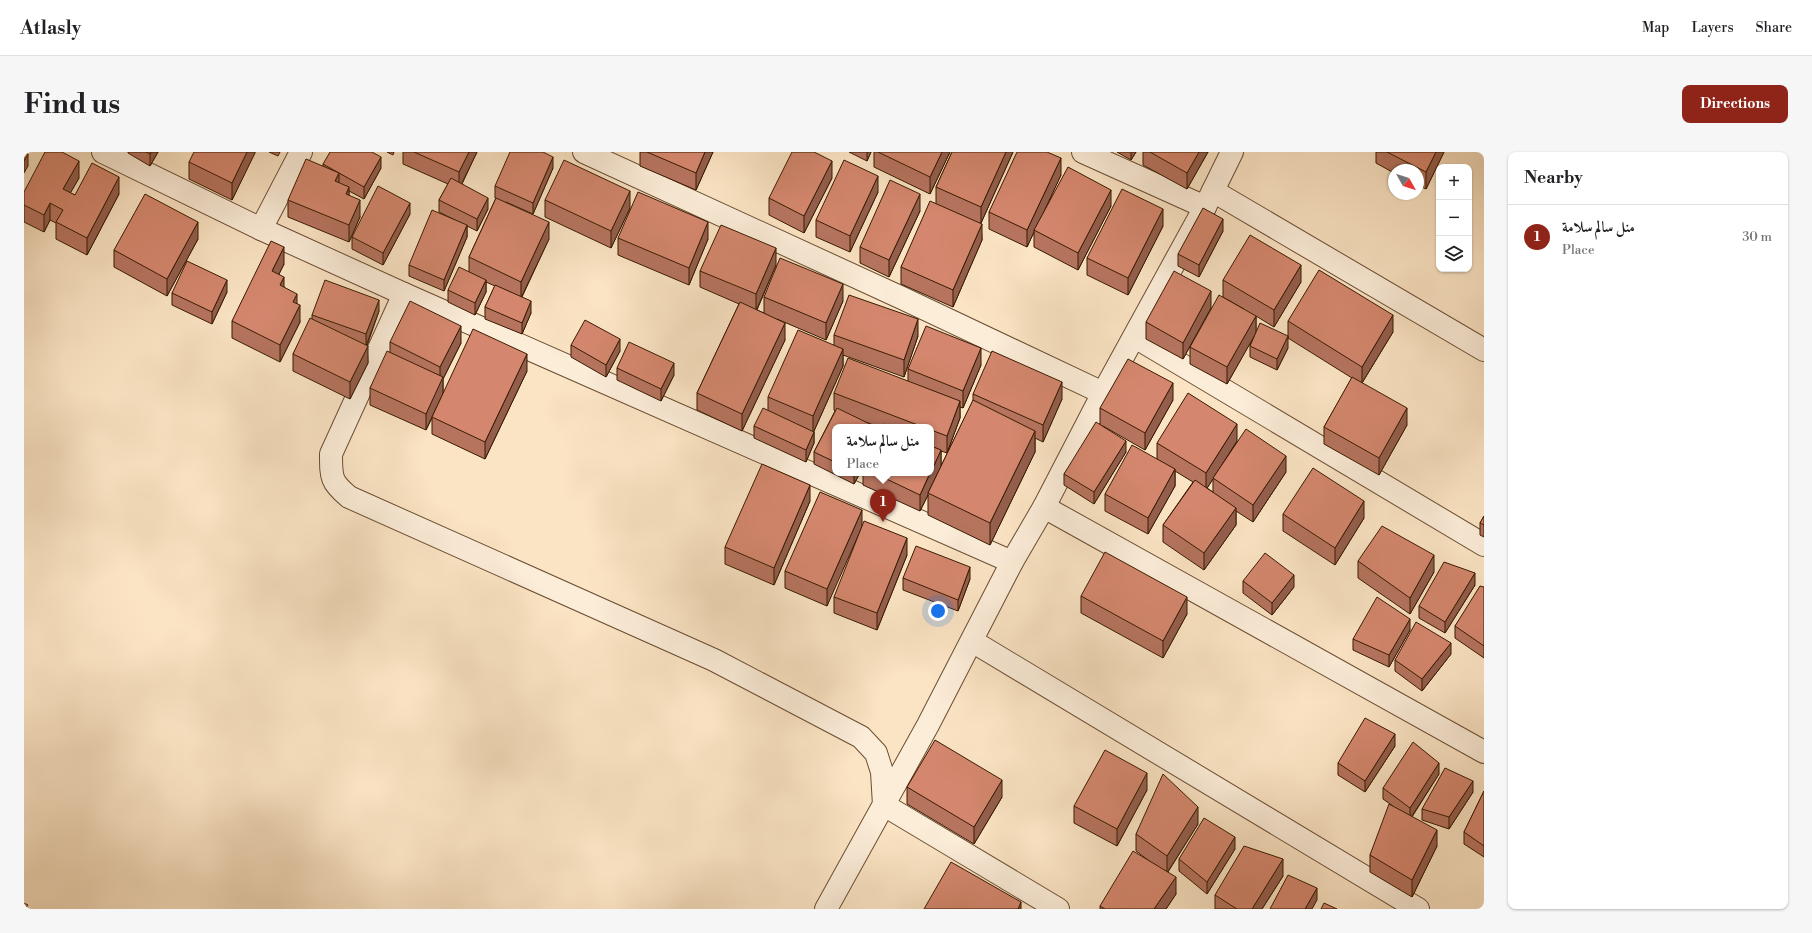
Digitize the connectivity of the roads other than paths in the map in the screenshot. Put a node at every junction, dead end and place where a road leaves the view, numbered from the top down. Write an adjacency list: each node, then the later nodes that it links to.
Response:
1 (104, 152): 7 (street)
2 (301, 152): 7 (street)
3 (584, 152): 11 (street)
4 (1084, 152): 6 (street)
5 (1232, 152): 6 (street)
6 (1209, 199): 9 (street); 10 (street)
7 (261, 229): 8 (street)
8 (404, 294): 14 (street); 17 (street)
9 (1135, 337): 11 (street); 13 (street)
10 (1484, 350)
11 (1103, 393): 12 (street)
12 (1044, 507): 14 (street); 16 (street)
13 (1484, 545)
14 (1012, 562): 15 (street)
15 (972, 641): 17 (street); 20 (street)
16 (1484, 752)
17 (884, 805): 18 (street); 19 (street)
18 (826, 909)
19 (1058, 909)
20 (1418, 909)

